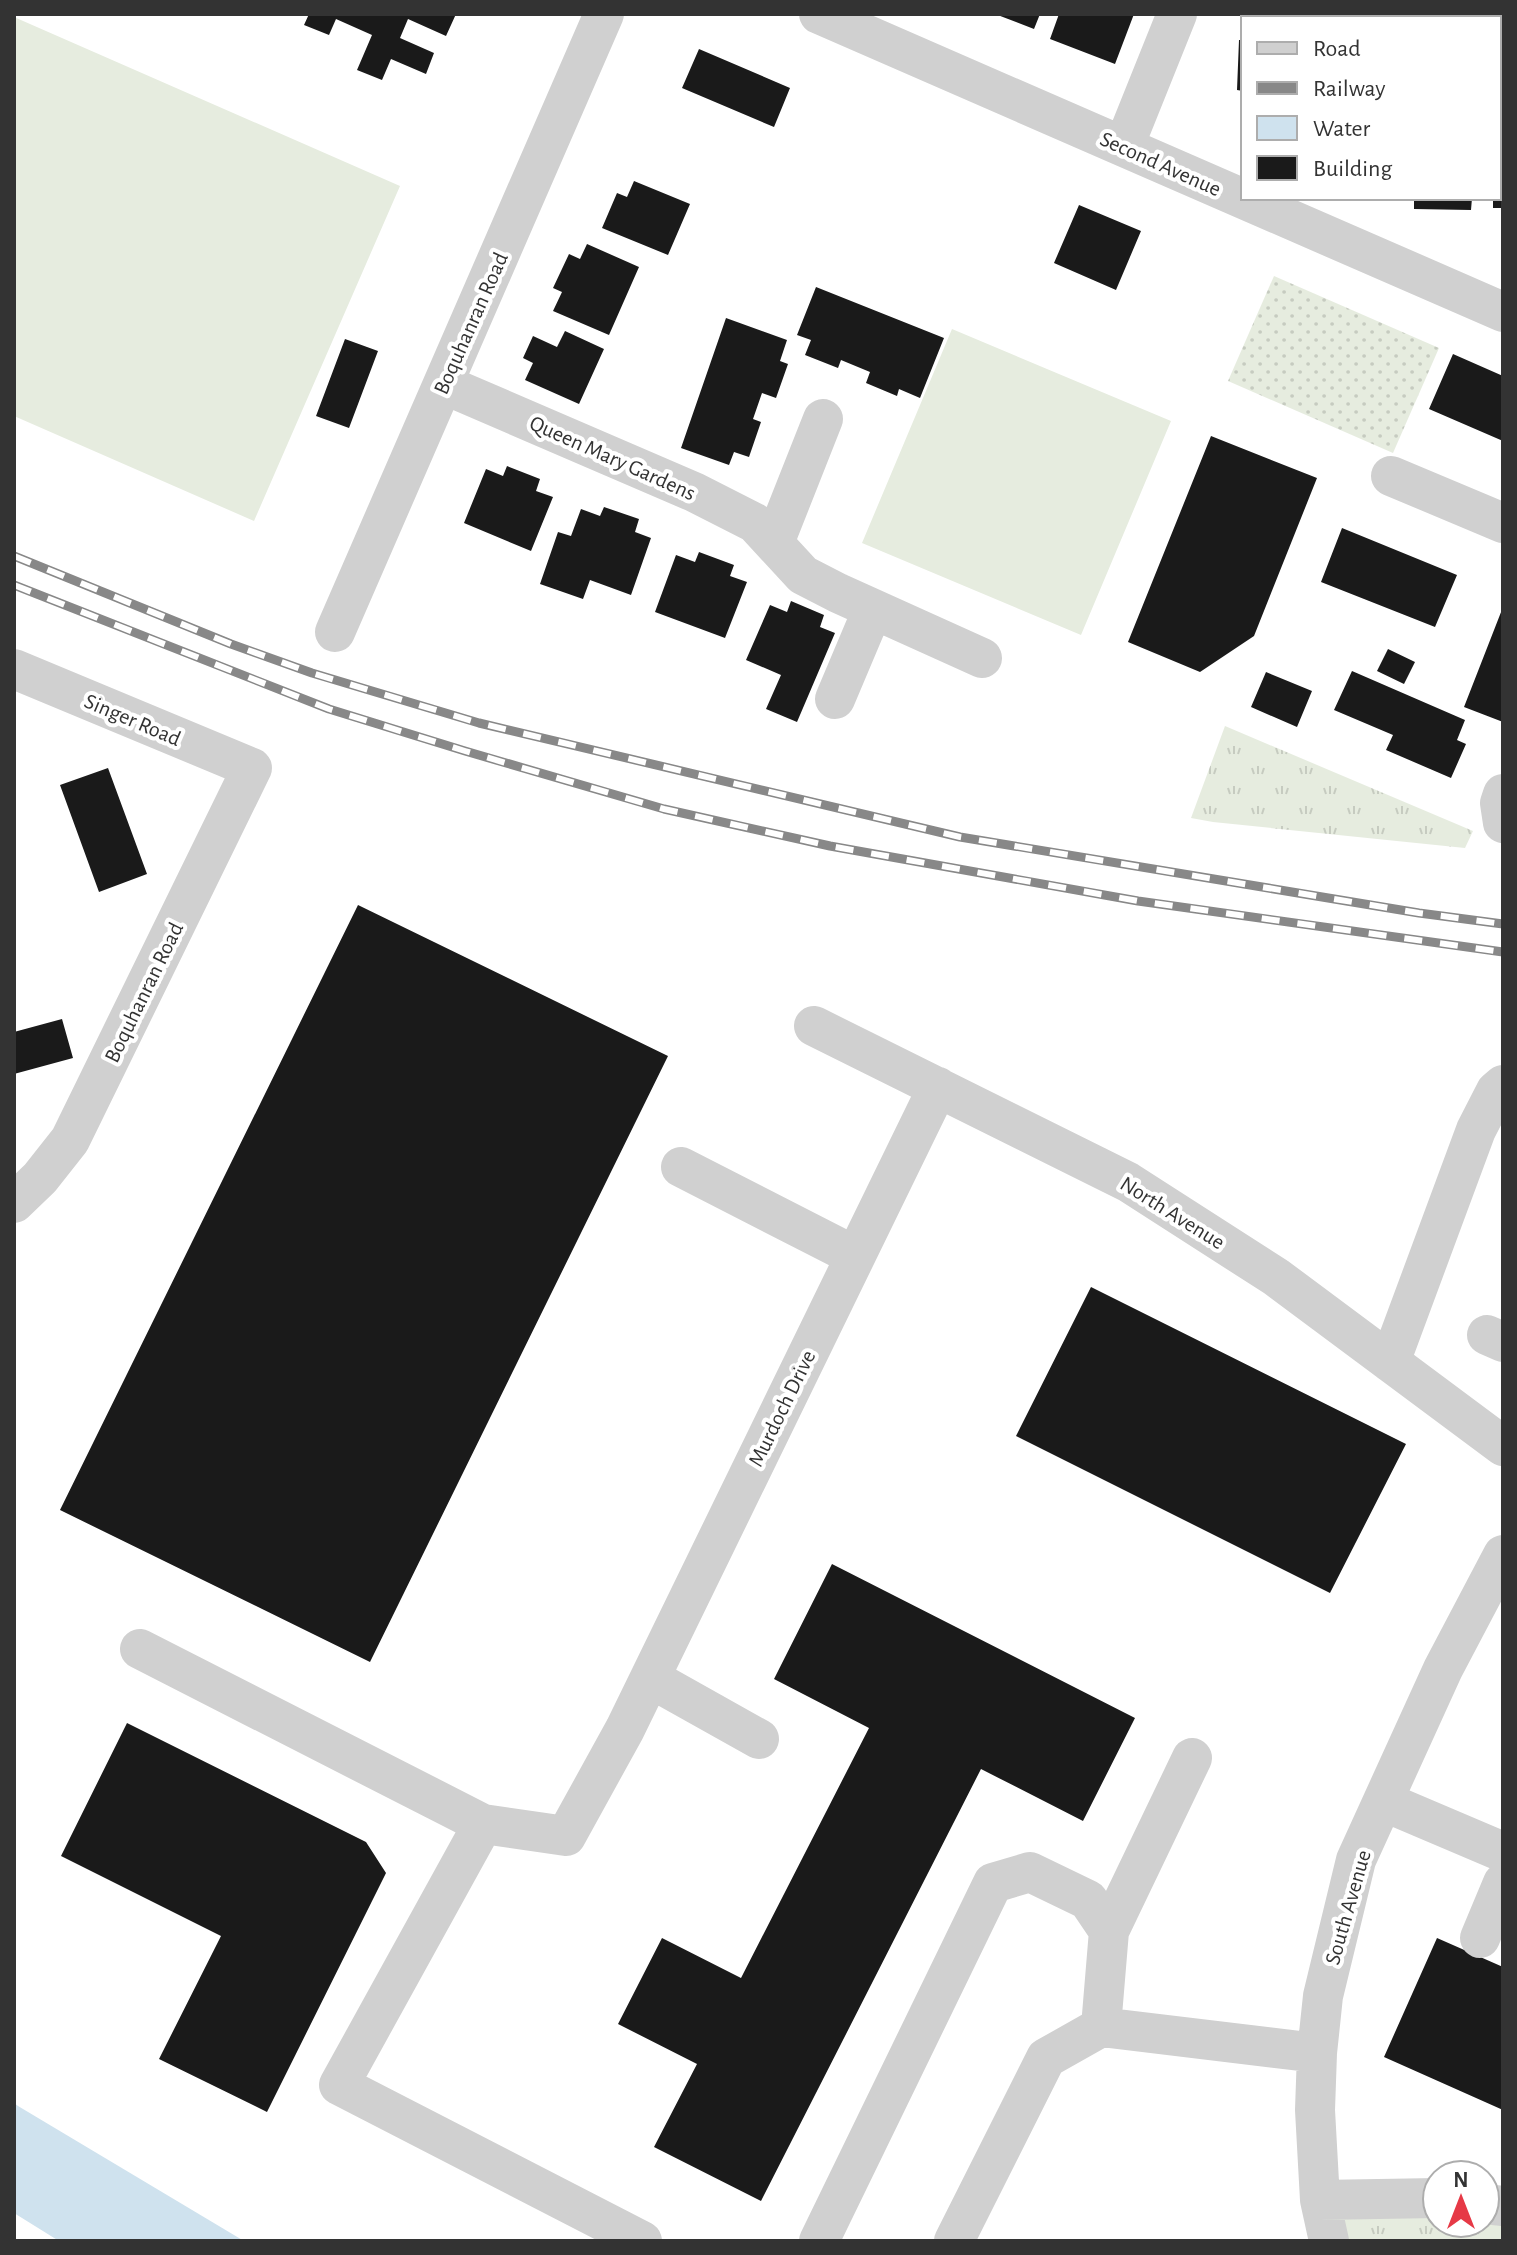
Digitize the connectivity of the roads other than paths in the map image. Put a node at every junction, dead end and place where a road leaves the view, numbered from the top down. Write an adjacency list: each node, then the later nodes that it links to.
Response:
1 (604, 14): 8 (street, Boquhanran Road)
2 (819, 14): 4 (street, Second Avenue)
3 (1177, 14): 4 (street)
4 (1124, 146): 5 (street, Second Avenue)
5 (1241, 200)
6 (1242, 200): 7 (street, Second Avenue)
7 (1503, 312)
8 (443, 384): 12 (street, Queen Mary Gardens); 14 (street, Boquhanran Road)
9 (823, 419): 12 (street)
10 (1391, 476): 11 (street)
11 (1503, 523)
12 (774, 543): 13 (street, Queen Mary Gardens)
13 (873, 609): 15 (street, Queen Mary Gardens); 17 (street)
14 (335, 632)
15 (982, 658)
16 (14, 669): 18 (street, Singer Road)
17 (835, 699)
18 (252, 768): 25 (street, Boquhanran Road)
19 (1503, 794): 20 (street)
20 (1503, 823)
21 (814, 1026): 23 (street, North Avenue)
22 (1503, 1085): 27 (street)
23 (938, 1087): 26 (street, Murdoch Drive); 27 (street, North Avenue)
24 (681, 1167): 26 (street)
25 (14, 1203)
26 (855, 1256): 31 (street, Murdoch Drive)
27 (1390, 1362): 28 (street, North Avenue)
28 (1503, 1446)
29 (1503, 1555): 34 (street, South Avenue)
30 (140, 1649): 35 (street)
31 (650, 1678): 32 (street); 35 (street, Murdoch Drive)
32 (759, 1739)
33 (1192, 1758): 38 (street)
34 (1383, 1801): 36 (street); 41 (street, South Avenue)
35 (483, 1824): 44 (street)
36 (1503, 1852)
37 (1503, 1883): 39 (street)
38 (1109, 1931): 40 (street); 45 (street)
39 (1480, 1938)
40 (1101, 2027): 41 (street); 46 (street)
41 (1317, 2053): 43 (street, South Avenue)
42 (1421, 2198): 43 (street)
43 (1320, 2200): 47 (street, South Avenue)
44 (642, 2241)
45 (819, 2241)
46 (954, 2241)
47 (1329, 2241)

